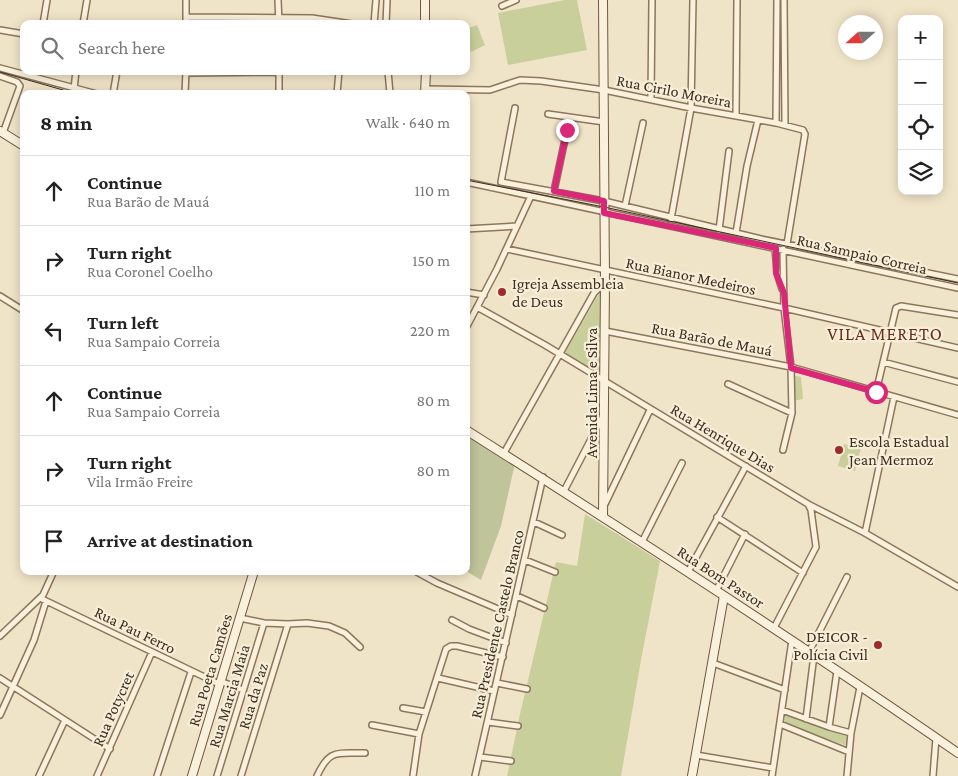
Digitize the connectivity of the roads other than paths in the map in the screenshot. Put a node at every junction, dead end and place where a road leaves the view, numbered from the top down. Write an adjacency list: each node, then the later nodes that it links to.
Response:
1 (47, 0): 19 (street)
2 (87, 0): 20 (street)
3 (186, 0): 16 (street)
4 (278, 0): 18 (street)
5 (376, 0): 22 (street)
6 (387, 0): 23 (street)
7 (425, 0): 24 (main road)
8 (516, 0): 15 (street)
9 (603, 0): 48 (main road, Avenida Lima e Silva)
10 (652, 0): 50 (street)
11 (693, 0): 52 (street)
12 (737, 0): 54 (street)
13 (777, 0): 58 (street)
14 (784, 0): 59 (street)
15 (502, 6)
16 (186, 17): 17 (street)
17 (236, 17): 18 (street)
18 (279, 17): 21 (street)
19 (44, 20)
20 (84, 20)
21 (325, 20)
22 (374, 20)
23 (387, 20)
24 (425, 20)
25 (0, 30): 26 (street)
26 (20, 33)
27 (0, 68): 28 (street)
28 (20, 74)
29 (24, 75): 39 (street)
30 (34, 75): 39 (street)
31 (76, 75): 40 (street)
32 (116, 75): 42 (street)
33 (186, 75): 43 (street)
34 (279, 75): 44 (street)
35 (338, 75): 45 (street)
36 (388, 75): 46 (street)
37 (426, 75): 47 (main road)
38 (0, 76): 61 (street)
39 (34, 78): 40 (street)
40 (74, 88): 41 (street)
41 (82, 90)
42 (114, 90)
43 (185, 90)
44 (278, 90)
45 (337, 90)
46 (390, 90)
47 (426, 90)
48 (604, 90): 49 (street, Rua Cirilo Moreira); 50 (street, Rua Cirilo Moreira); 56 (main road, Avenida Lima e Silva)
49 (470, 91)
50 (651, 99): 52 (street, Rua Cirilo Moreira)
51 (515, 108): 65 (street, Rua Sampaio Correia)
52 (691, 108): 54 (street, Rua Cirilo Moreira); 70 (street)
53 (548, 114): 56 (street)
54 (736, 116): 55 (street, Rua Cirilo Moreira)
55 (758, 120): 58 (street, Rua Cirilo Moreira); 74 (street)
56 (604, 122): 67 (main road, Avenida Lima e Silva)
57 (644, 122): 68 (street)
58 (776, 123): 59 (street, Rua Cirilo Moreira)
59 (785, 125): 75 (street, Rua Cirilo Moreira)
60 (567, 130): 65 (street)
61 (2, 132): 62 (main road)
62 (20, 143)
63 (729, 151): 73 (street)
64 (470, 183): 66 (street, Rua Sampaio Correia)
65 (554, 191): 67 (street, Rua Sampaio Correia)
66 (531, 196): 69 (street, Rua Sampaio Correia); 71 (street)
67 (604, 201): 68 (street, Rua Sampaio Correia); 69 (main road, Avenida Lima e Silva)
68 (625, 206): 70 (street, Rua Sampaio Correia)
69 (604, 213): 77 (street, Rua Sampaio Correia); 79 (main road, Avenida Lima e Silva)
70 (671, 219): 73 (street, Rua Sampaio Correia)
71 (517, 226): 72 (street); 76 (street)
72 (470, 229)
73 (719, 230): 74 (street, Rua Sampaio Correia)
74 (736, 233): 75 (street, Rua Sampaio Correia)
75 (787, 244): 80 (street, Rua Sampaio Correia)
76 (506, 248): 79 (street, Rua Bianor Medeiros); 85 (street)
77 (776, 248): 78 (street, Rua Sampaio Correia); 84 (street)
78 (783, 249): 82 (street, Rua Sampaio Correia); 84 (street)
79 (605, 271): 81 (main road, Avenida Lima e Silva); 89 (street, Rua Bianor Medeiros)
80 (958, 279)
81 (605, 282): 92 (main road, Avenida Lima e Silva); 95 (street)
82 (958, 288)
83 (470, 292): 85 (street)
84 (784, 293): 89 (street)
85 (484, 294): 87 (street)
86 (0, 296): 88 (street)
87 (477, 307): 91 (street); 95 (street, Rua Henrique Dias)
88 (20, 308)
89 (784, 308): 93 (street, Rua Bianor Medeiros); 97 (street)
90 (958, 315): 93 (street)
91 (470, 320)
92 (605, 331): 97 (street, Rua Barão de Mauá); 98 (main road, Avenida Lima e Silva)
93 (890, 332): 94 (street, Rua Bianor Medeiros); 96 (street)
94 (958, 348)
95 (560, 355): 98 (street, Rua Henrique Dias); 109 (street)
96 (883, 362): 99 (street); 101 (street)
97 (791, 368): 101 (street, Rua Barão de Mauá); 105 (street)
98 (604, 382): 103 (street, Rua Henrique Dias); 104 (main road, Avenida Lima e Silva)
99 (958, 382)
100 (728, 384): 105 (street)
101 (876, 392): 102 (street, Rua Barão de Mauá)
102 (894, 397): 106 (street, Rua Barão de Mauá); 119 (street)
103 (650, 410): 111 (street, Rua Henrique Dias); 115 (street)
104 (605, 413): 113 (street); 115 (main road, Avenida Lima e Silva)
105 (792, 414): 108 (street)
106 (958, 416)
107 (470, 432): 109 (main road, Rua Bom Pastor)
108 (783, 450)
109 (504, 453): 112 (main road, Rua Bom Pastor)
110 (682, 463): 122 (street)
111 (746, 466): 114 (street, Rua Henrique Dias); 117 (street)
112 (543, 477): 113 (main road, Rua Bom Pastor); 118 (street, Rua Presidente Castelo Branco)
113 (564, 491): 116 (main road, Rua Bom Pastor)
114 (808, 504): 119 (street, Rua Henrique Dias); 126 (street)
115 (604, 506): 116 (main road, Avenida Lima e Silva)
116 (603, 517): 122 (main road, Rua Bom Pastor)
117 (718, 517): 120 (street); 125 (street)
118 (534, 522): 121 (street); 123 (street, Rua Presidente Castelo Branco)
119 (865, 533): 131 (street, Rua Henrique Dias)
120 (744, 534): 126 (street); 132 (street)
121 (562, 535)
122 (642, 542): 125 (main road, Rua Bom Pastor)
123 (525, 560): 124 (street); 133 (street, Rua Presidente Castelo Branco)
124 (555, 572)
125 (688, 572): 132 (main road, Rua Bom Pastor)
126 (803, 573): 143 (street)
127 (52, 575): 135 (street)
128 (253, 575): 139 (main road, Rua Poeta Camões)
129 (423, 575): 138 (street)
130 (847, 577): 149 (street)
131 (958, 587)
132 (716, 591): 134 (main road, Rua Bom Pastor)
133 (517, 596): 137 (street); 138 (street, Rua Presidente Castelo Branco)
134 (724, 596): 143 (main road, Rua Bom Pastor); 151 (main road)
135 (40, 598): 136 (street, Rua Pau Ferro); 144 (street)
136 (46, 601): 148 (street, Rua Pau Ferro); 158 (street)
137 (544, 608)
138 (512, 615): 146 (street, Rua Presidente Castelo Branco)
139 (240, 618): 141 (street); 156 (main road, Rua Poeta Camões)
140 (452, 620): 146 (street)
141 (264, 623): 142 (street); 161 (street, Rua Marcia Maia)
142 (288, 624): 147 (street); 191 (street, Rua da Paz)
143 (774, 628): 145 (main road, Rua Bom Pastor)
144 (0, 636)
145 (792, 640): 149 (main road, Rua Bom Pastor); 162 (street)
146 (506, 643): 150 (street, Rua Presidente Castelo Branco)
147 (360, 647)
148 (152, 652): 153 (street, Rua Pau Ferro); 178 (street, Rua Potycret)
149 (812, 654): 152 (main road, Rua Bom Pastor); 168 (street)
150 (503, 657): 155 (street); 157 (street, Rua Presidente Castelo Branco)
151 (713, 663): 162 (street); 182 (main road)
152 (837, 671): 159 (main road, Rua Bom Pastor); 174 (street)
153 (191, 672): 156 (street, Rua Pau Ferro); 188 (street)
154 (0, 678): 158 (street)
155 (438, 678): 163 (street); 166 (street)
156 (220, 683): 161 (street, Rua Pau Ferro); 189 (main road, Rua Poeta Camões)
157 (497, 683): 160 (street); 163 (street, Rua Presidente Castelo Branco)
158 (13, 687): 167 (street); 169 (street)
159 (860, 687): 175 (street); 177 (main road, Rua Bom Pastor)
160 (527, 688)
161 (244, 690): 190 (street, Rua Marcia Maia)
162 (785, 690): 165 (street)
163 (494, 691): 170 (street, Rua Presidente Castelo Branco)
164 (403, 708): 166 (street)
165 (782, 710): 168 (street); 171 (street)
166 (426, 712): 176 (street)
167 (0, 715)
168 (806, 719): 174 (street)
169 (65, 720): 178 (street); 186 (street)
170 (488, 722): 173 (street); 183 (street, Rua Presidente Castelo Branco)
171 (780, 724): 179 (street); 185 (street)
172 (372, 725): 176 (street)
173 (518, 726)
174 (829, 727): 175 (street)
175 (851, 732): 179 (street)
176 (419, 734): 193 (street)
177 (936, 738): 181 (main road, Rua Bom Pastor); 198 (street)
178 (110, 749): 187 (street, Rua Potycret)
179 (849, 752): 197 (street)
180 (364, 753): 192 (street)
181 (958, 753)
182 (696, 755): 185 (street); 195 (main road)
183 (480, 757): 184 (street); 194 (street, Rua Presidente Castelo Branco)
184 (511, 761)
185 (773, 768): 196 (street)
186 (39, 776)
187 (97, 776)
188 (157, 776)
189 (192, 776)
190 (217, 776)
191 (241, 776)
192 (317, 776)
193 (413, 776)
194 (475, 776)
195 (692, 776)
196 (772, 776)
197 (847, 776)
198 (933, 776)

